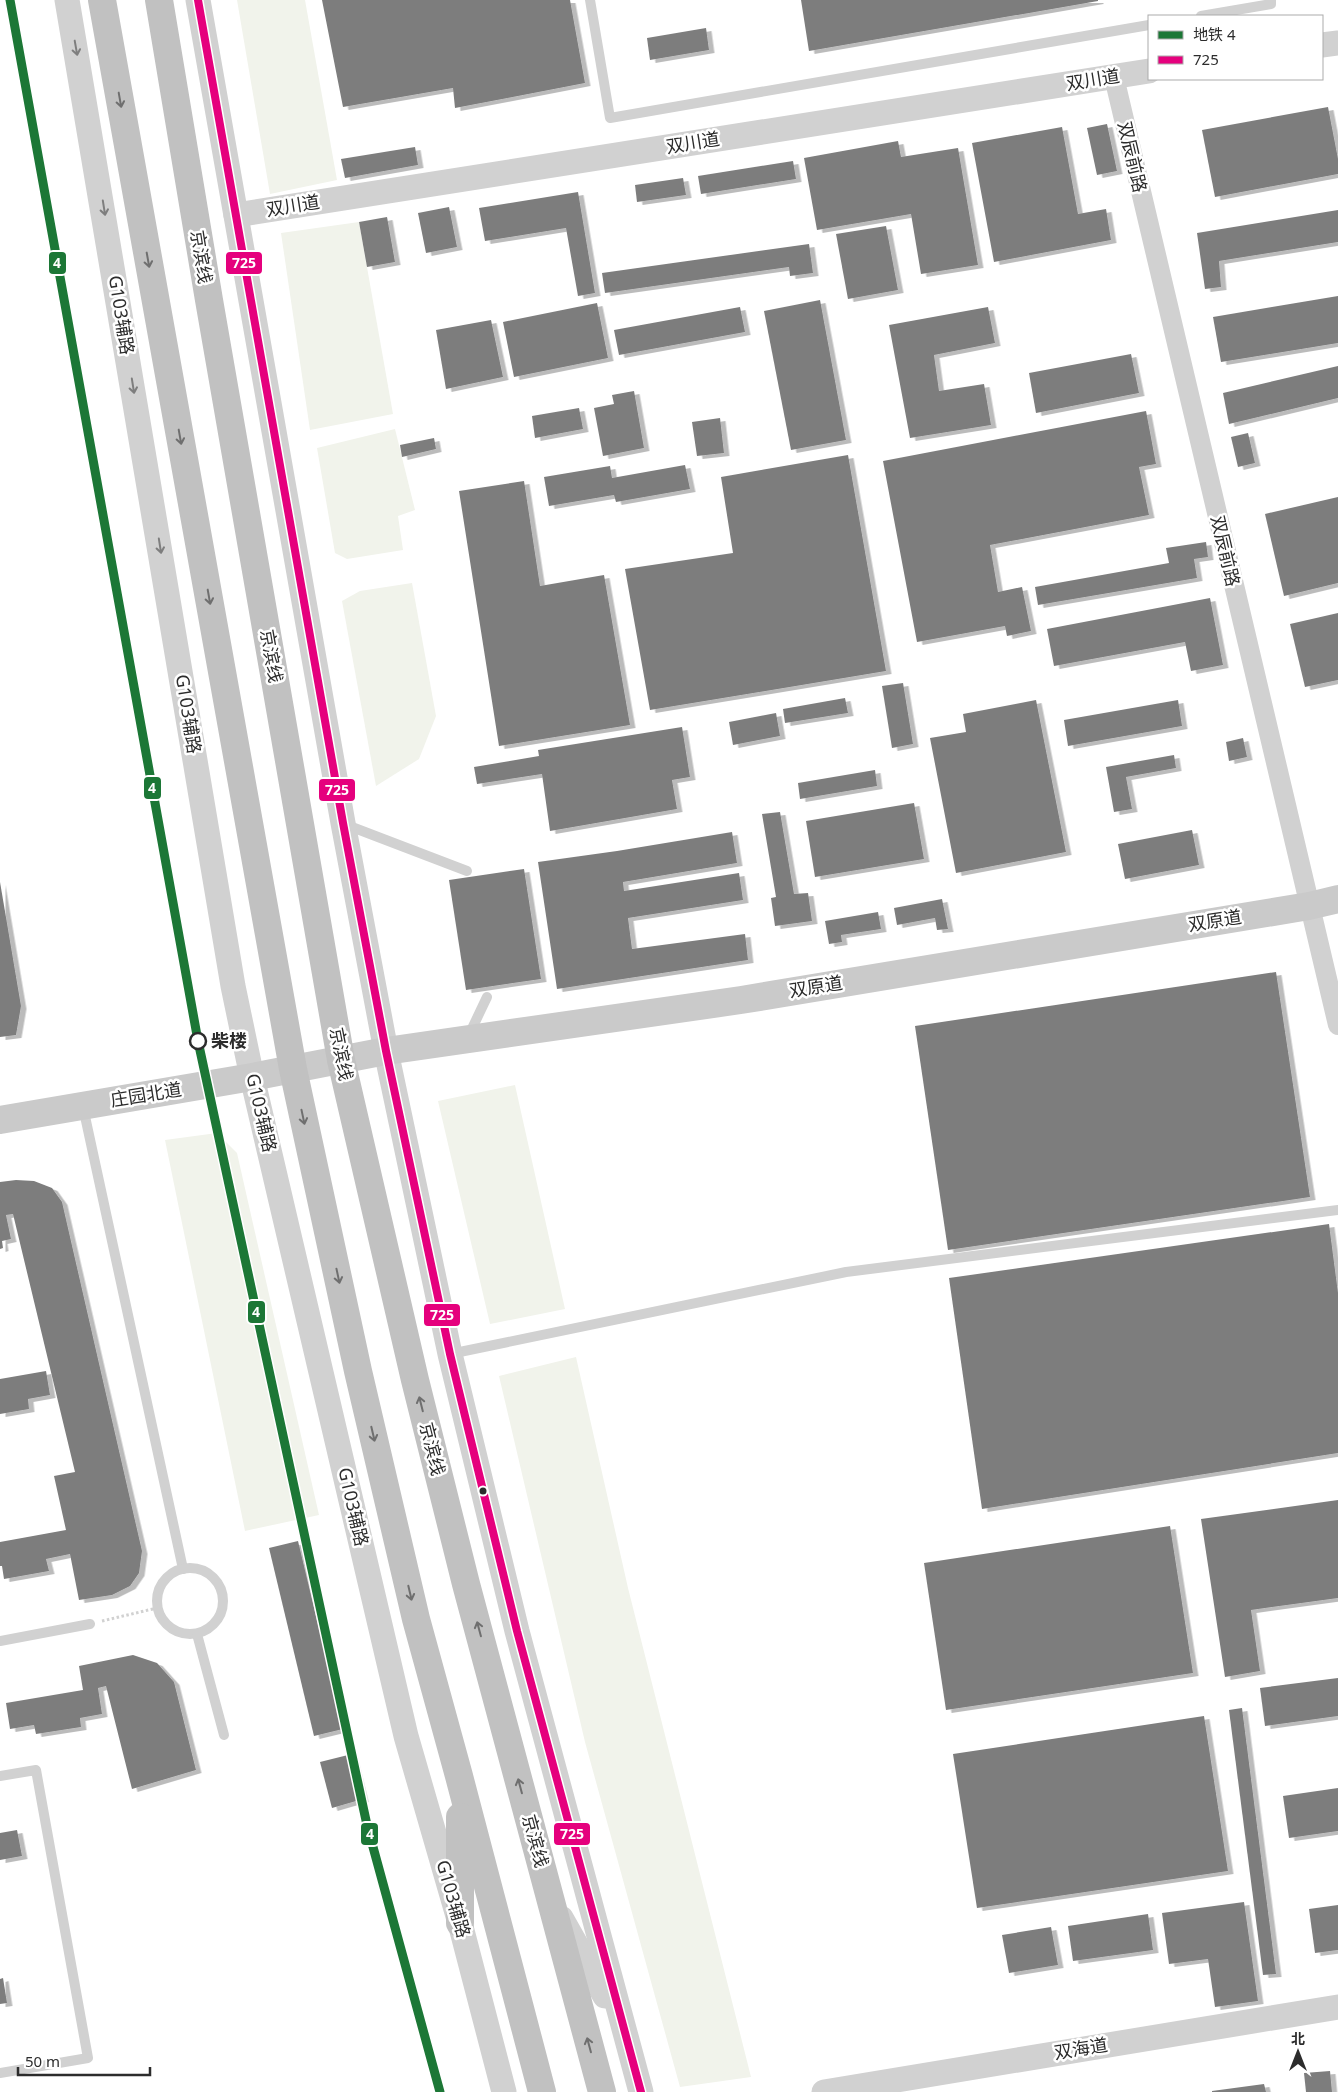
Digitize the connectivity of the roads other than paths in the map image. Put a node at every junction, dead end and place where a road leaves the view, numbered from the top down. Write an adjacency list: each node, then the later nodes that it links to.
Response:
1 (67, 0): 24 (street, G103辅路, one-way to 24)
2 (102, 0): 23 (highway, one-way to 23)
3 (159, 0): 22 (highway, 京滨线)
4 (198, 0): 13 (street)
5 (590, 0): 8 (lane)
6 (1271, 0): 7 (lane)
7 (1207, 15)
8 (1148, 25)
9 (1338, 43): 10 (street)
10 (1323, 45)
11 (1148, 71): 12 (street, 双川道)
12 (1114, 77): 13 (street, 双川道); 17 (street, 双辰前路)
13 (236, 215): 14 (street)
14 (344, 823): 15 (lane); 21 (street)
15 (467, 871)
16 (1338, 899): 17 (main road, 双原道)
17 (1309, 906): 19 (street, 双辰前路); 20 (main road, 双原道)
18 (487, 997): 20 (lane)
19 (1338, 1025)
20 (467, 1040): 21 (main road, 双原道)
21 (386, 1051): 22 (main road, 双原道); 28 (street)
22 (342, 1060): 23 (main road, 双原道); 36 (highway, 京滨线, one-way to 22)
23 (293, 1069): 24 (main road, 庄园北道); 35 (highway, one-way to 35)
24 (252, 1077): 25 (main road, 庄园北道); 37 (street, G103辅路)
25 (83, 1106): 26 (main road, 庄园北道); 29 (lane)
26 (0, 1120)
27 (1338, 1210): 28 (lane)
28 (450, 1354): 39 (street)
29 (183, 1569): 31 (lane); 31 (lane)
30 (90, 1624): 32 (lane)
31 (197, 1634): 33 (lane)
32 (0, 1641)
33 (224, 1735)
34 (0, 1776): 40 (lane)
35 (459, 1776): 37 (highway); 42 (highway)
36 (550, 1899): 39 (street); 43 (highway, 京滨线, one-way to 36)
37 (460, 1923): 41 (street, G103辅路)
38 (1338, 2007): 45 (street, 双海道)
39 (623, 2029): 44 (street)
40 (0, 2073)
41 (504, 2092)
42 (542, 2092)
43 (602, 2092)
44 (641, 2092)
45 (824, 2092)

